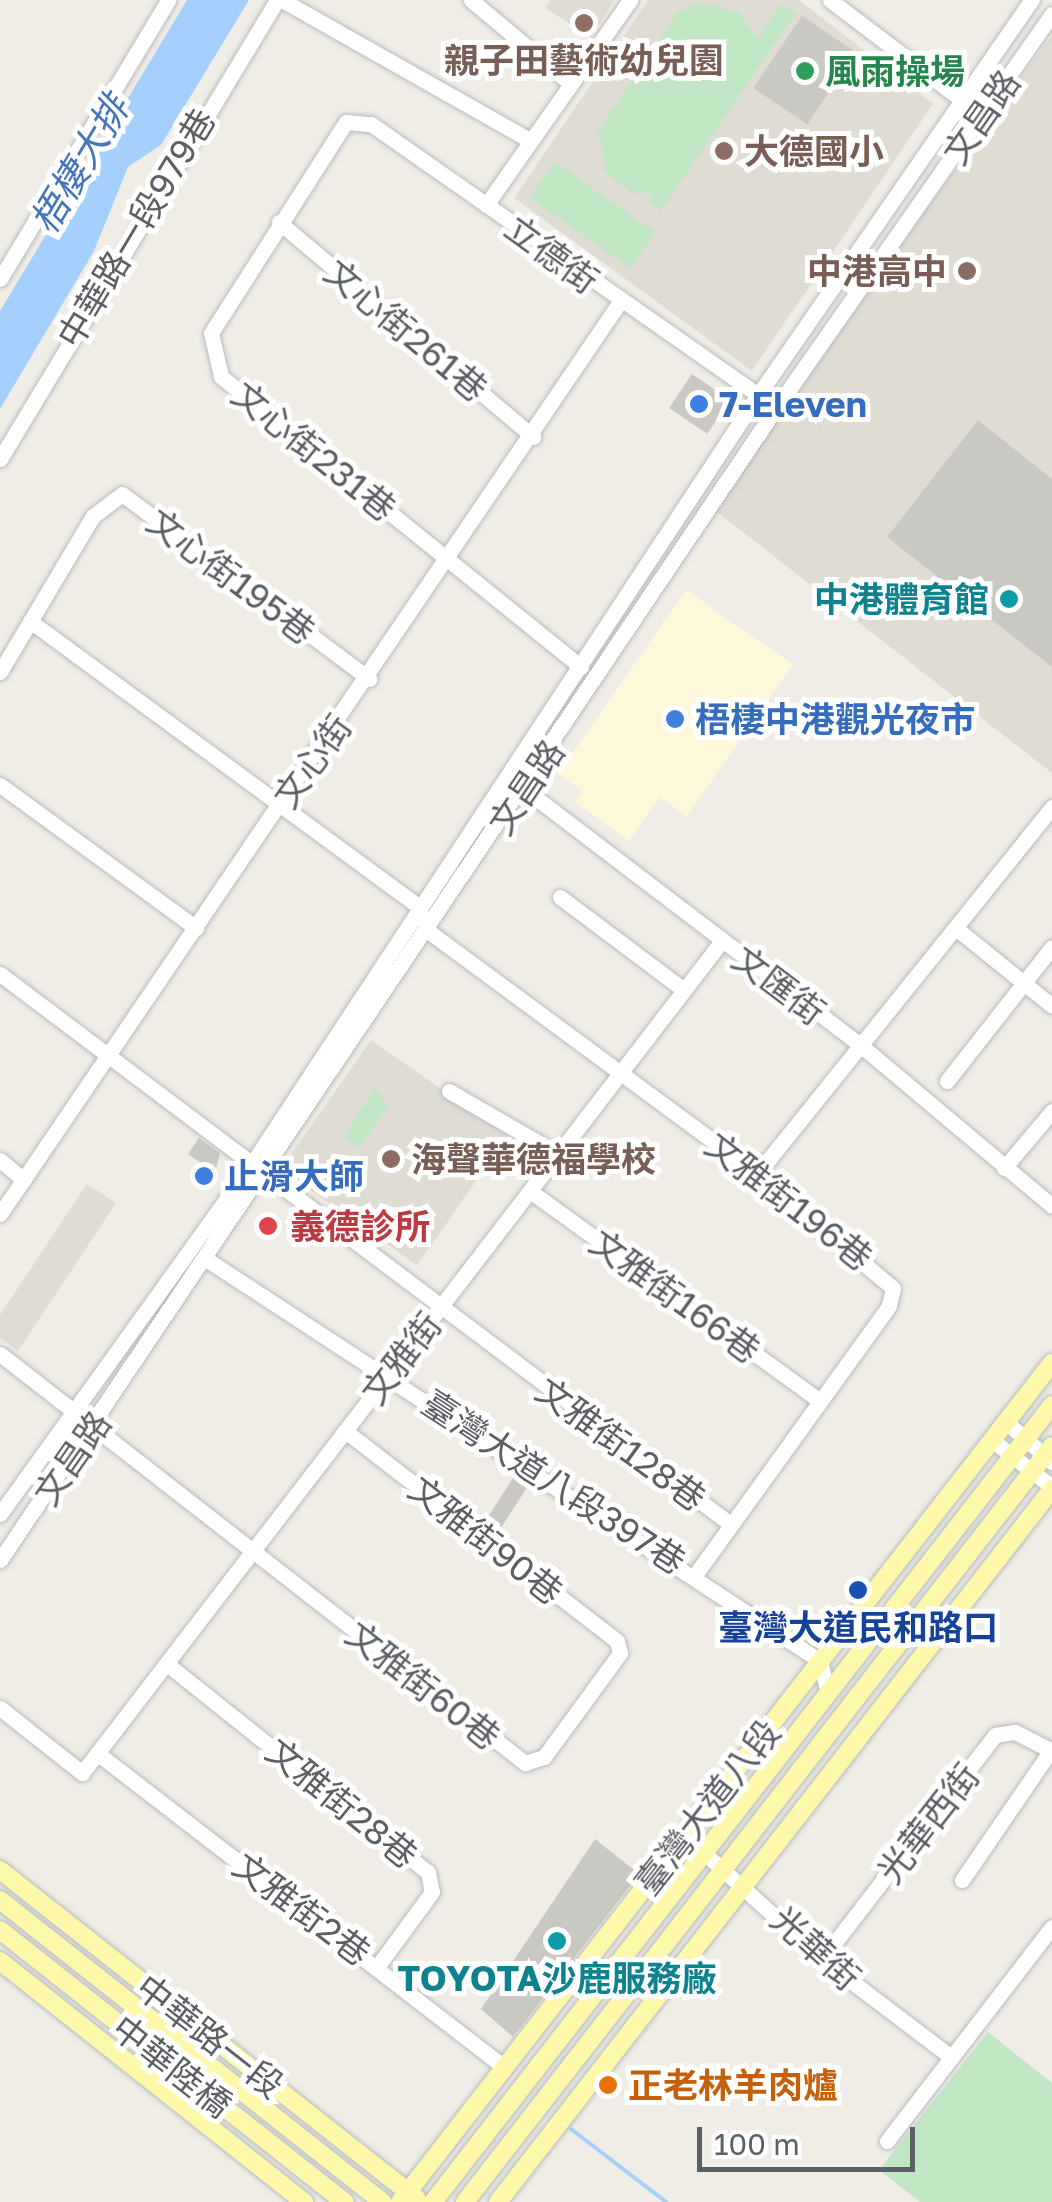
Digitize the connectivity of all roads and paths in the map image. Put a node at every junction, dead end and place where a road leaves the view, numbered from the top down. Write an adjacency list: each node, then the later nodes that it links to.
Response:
1 (168, 0): 14 (street)
2 (279, 0): 11 (street); 19 (street, 中華路一段979巷)
3 (471, 0): 8 (street)
4 (630, 0): 8 (street, 立德街)
5 (830, 0): 9 (street)
6 (1032, 0): 9 (street, 文昌路)
7 (1052, 14): 10 (street, 文昌路)
8 (570, 84): 11 (street, 立德街)
9 (965, 102): 10 (street); 16 (street, 文昌路)
10 (982, 116): 17 (street, 文昌路)
11 (529, 140): 12 (street, 立德街)
12 (486, 205): 13 (street, 文心街231巷); 15 (street, 立德街)
13 (279, 222): 18 (street, 文心街261巷); 20 (street, 文心街231巷)
14 (0, 279)
15 (619, 303): 16 (street, 立德街); 18 (street, 文心街)
16 (758, 395): 17 (street, 立德街); 22 (street, 文昌路)
17 (776, 408): 27 (street, 文昌路)
18 (534, 437): 20 (street, 文心街)
19 (0, 459)
20 (450, 561): 22 (street, 文心街231巷); 24 (street, 文心街)
21 (30, 622): 23 (street); 24 (street, 文心街195巷); 28 (street)
22 (581, 667): 26 (street, 文昌路)
23 (0, 672)
24 (370, 679): 28 (street, 文心街)
25 (0, 785): 32 (street)
26 (498, 785): 27 (street); 31 (street, 文昌路)
27 (527, 785): 34 (street, 文昌路); 35 (street, 文匯街)
28 (280, 806): 31 (street); 32 (street, 文心街)
29 (1052, 807): 33 (street)
30 (560, 897): 39 (street)
31 (416, 905): 34 (street); 49 (street, 文昌路)
32 (196, 928): 42 (street, 文心街)
33 (957, 929): 38 (street); 41 (street)
34 (428, 930): 43 (street, 文雅街196巷); 52 (street, 文昌路)
35 (721, 942): 39 (street, 文雅街); 41 (street, 文匯街)
36 (1052, 947): 38 (street)
37 (0, 974): 42 (street, 文雅街128巷)
38 (1024, 984): 40 (street); 44 (street)
39 (684, 990): 43 (street, 文雅街)
40 (1052, 1006)
41 (858, 1043): 50 (street, 文匯街); 51 (street)
42 (110, 1055): 49 (street, 文雅街128巷); 53 (street, 文心街)
43 (622, 1071): 47 (street, 文雅街); 51 (street, 文雅街196巷)
44 (947, 1082)
45 (449, 1092): 47 (street)
46 (1052, 1111): 50 (street)
47 (558, 1154): 54 (street, 文雅街)
48 (0, 1160): 53 (street)
49 (251, 1165): 52 (street, 文雅街128巷); 64 (street, 文昌路)
50 (1004, 1168): 55 (street, 文匯街)
51 (757, 1174): 62 (street, 文雅街196巷)
52 (265, 1177): 57 (street, 文昌路); 58 (street, 文雅街128巷)
53 (24, 1180): 56 (street, 文心街)
54 (530, 1191): 58 (street, 文雅街); 62 (street, 文雅街166巷)
55 (1052, 1206)
56 (0, 1214)
57 (206, 1259): 61 (street, 臺灣大道八段397巷); 66 (street, 文昌路)
58 (438, 1311): 61 (street, 文雅街); 75 (street, 文雅街128巷)
59 (0, 1354): 64 (street)
60 (1052, 1363): 65 (main road, 臺灣大道八段)
61 (389, 1374): 67 (street, 文雅街); 78 (street, 臺灣大道八段397巷)
62 (820, 1400): 75 (street, 文雅街128巷)
63 (1052, 1406): 68 (main road, 臺灣大道八段)
64 (75, 1407): 66 (street); 74 (street, 文昌路)
65 (1006, 1422): 68 (street); 69 (main road, 臺灣大道八段); 71 (main road)
66 (96, 1424): 76 (street); 77 (street, 文昌路)
67 (345, 1431): 76 (street, 文雅街); 79 (street, 文雅街90巷)
68 (1026, 1439): 70 (street); 71 (main road, 臺灣大道八段)
69 (992, 1440): 71 (street); 80 (main road, 臺灣大道八段)
70 (1050, 1455): 72 (main road, 臺灣大道八段)
71 (1012, 1456): 72 (street); 82 (main road, 臺灣大道八段)
72 (1032, 1472): 73 (street); 88 (main road, 臺灣大道八段)
73 (1052, 1488): 91 (main road)
74 (0, 1514)
75 (729, 1523): 78 (street)
76 (251, 1553): 79 (street, 文雅街60巷); 81 (street, 文雅街)
77 (0, 1560)
78 (695, 1575): 80 (street, 臺灣大道八段397巷)
79 (620, 1653)
80 (820, 1661): 82 (street); 86 (main road, 臺灣大道八段)
81 (167, 1664): 85 (street, 文雅街); 97 (street, 文雅街28巷)
82 (828, 1694): 87 (main road, 臺灣大道八段)
83 (0, 1708): 85 (street, 文雅街)
84 (1050, 1746): 90 (street); 95 (street, 光華西街)
85 (97, 1753): 97 (street, 文雅街2巷)
86 (684, 1835): 87 (street, 光華街); 99 (main road, 臺灣大道八段)
87 (705, 1851): 88 (street, 光華街); 105 (main road, 臺灣大道八段)
88 (725, 1867): 91 (street, 光華街); 106 (main road, 臺灣大道八段)
89 (0, 1870): 101 (main road, 中華路一段)
90 (962, 1880)
91 (746, 1882): 95 (street, 光華街); 107 (main road)
92 (0, 1900): 104 (main road, 中華陸橋)
93 (1052, 1927): 98 (street)
94 (0, 1930): 103 (main road, 中華陸橋)
95 (822, 1959): 98 (street, 光華街)
96 (0, 1960): 102 (main road, 中華路一段)
97 (377, 1966): 99 (street, 文雅街2巷)
98 (952, 2058): 100 (street)
99 (504, 2067): 101 (main road, 臺灣大道八段)
100 (886, 2141)
101 (408, 2200)
102 (304, 2202)
103 (345, 2202)
104 (383, 2202)
105 (432, 2202)
106 (465, 2202)
107 (498, 2202)

